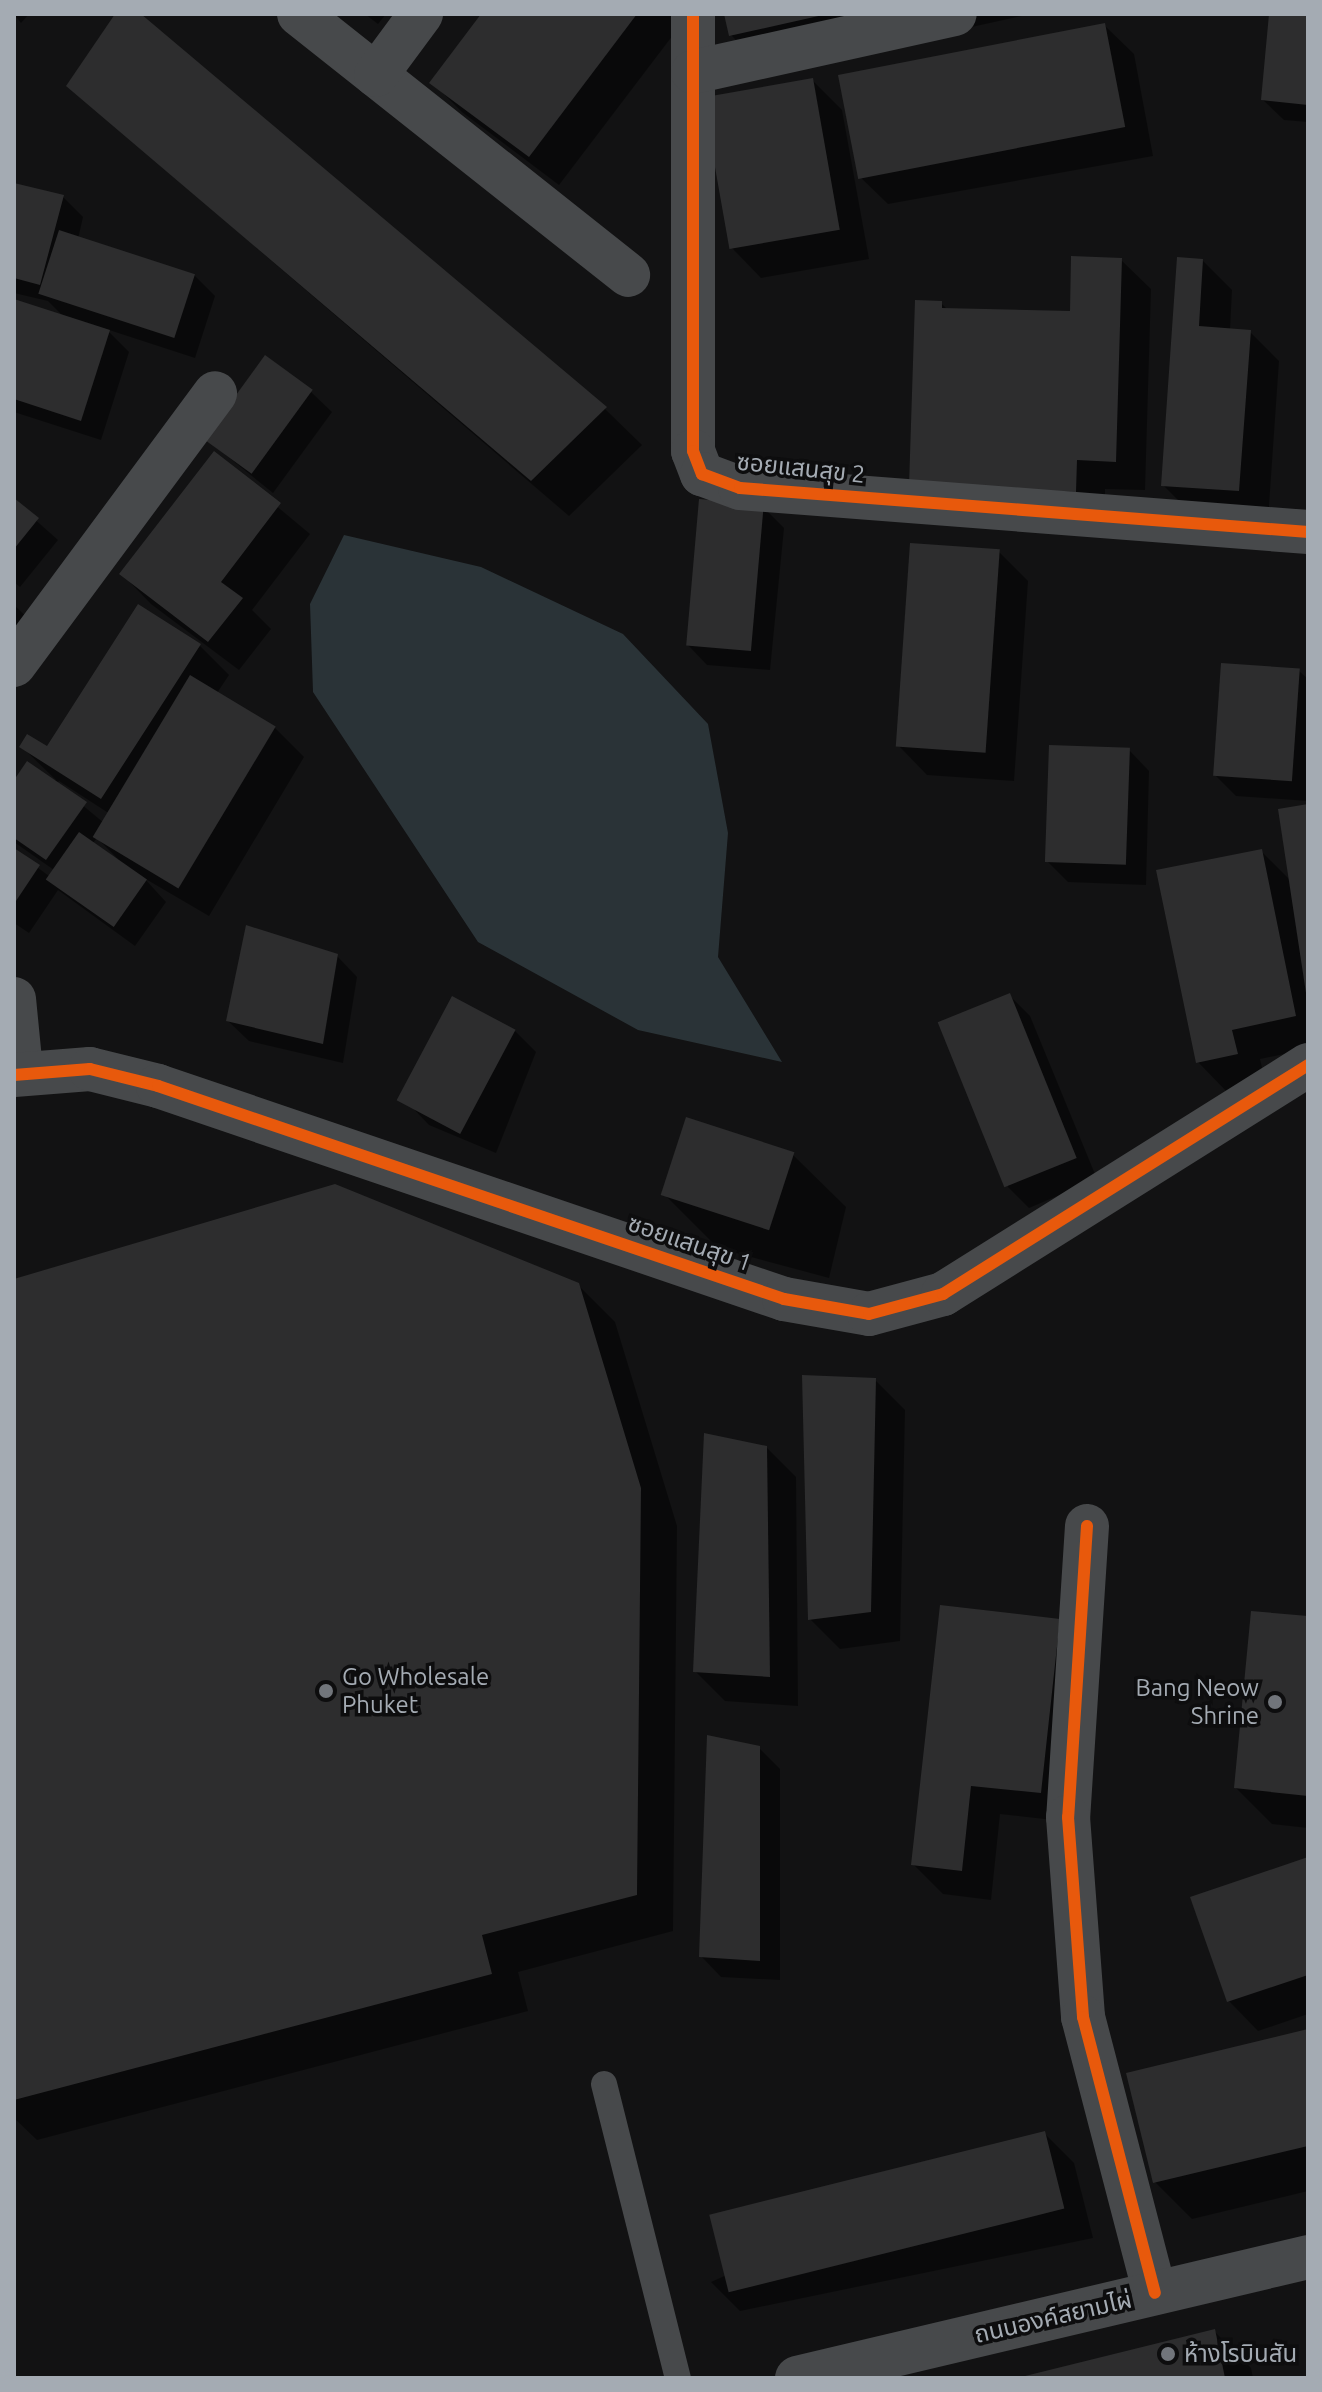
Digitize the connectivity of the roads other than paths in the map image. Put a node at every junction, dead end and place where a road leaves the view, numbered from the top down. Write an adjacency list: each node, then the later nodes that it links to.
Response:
1 (299, 14): 6 (street)
2 (421, 14): 6 (street)
3 (693, 14): 5 (street, ซอยแสนสุข 2)
4 (955, 14): 5 (street)
5 (693, 72): 9 (street, ซอยแสนสุข 2)
6 (376, 75): 7 (street)
7 (628, 275)
8 (215, 393): 10 (street)
9 (1308, 532)
10 (14, 665)
11 (14, 999): 13 (street)
12 (1308, 1065): 13 (street, ซอยแสนสุข 1)
13 (17, 1073)
14 (1087, 1526): 17 (street)
15 (604, 2084): 18 (lane)
16 (1308, 2257): 17 (street, ถนนองค์สยามไผ่)
17 (1155, 2293): 19 (street, ถนนองค์สยามไผ่)
18 (678, 2378)
19 (797, 2378)

